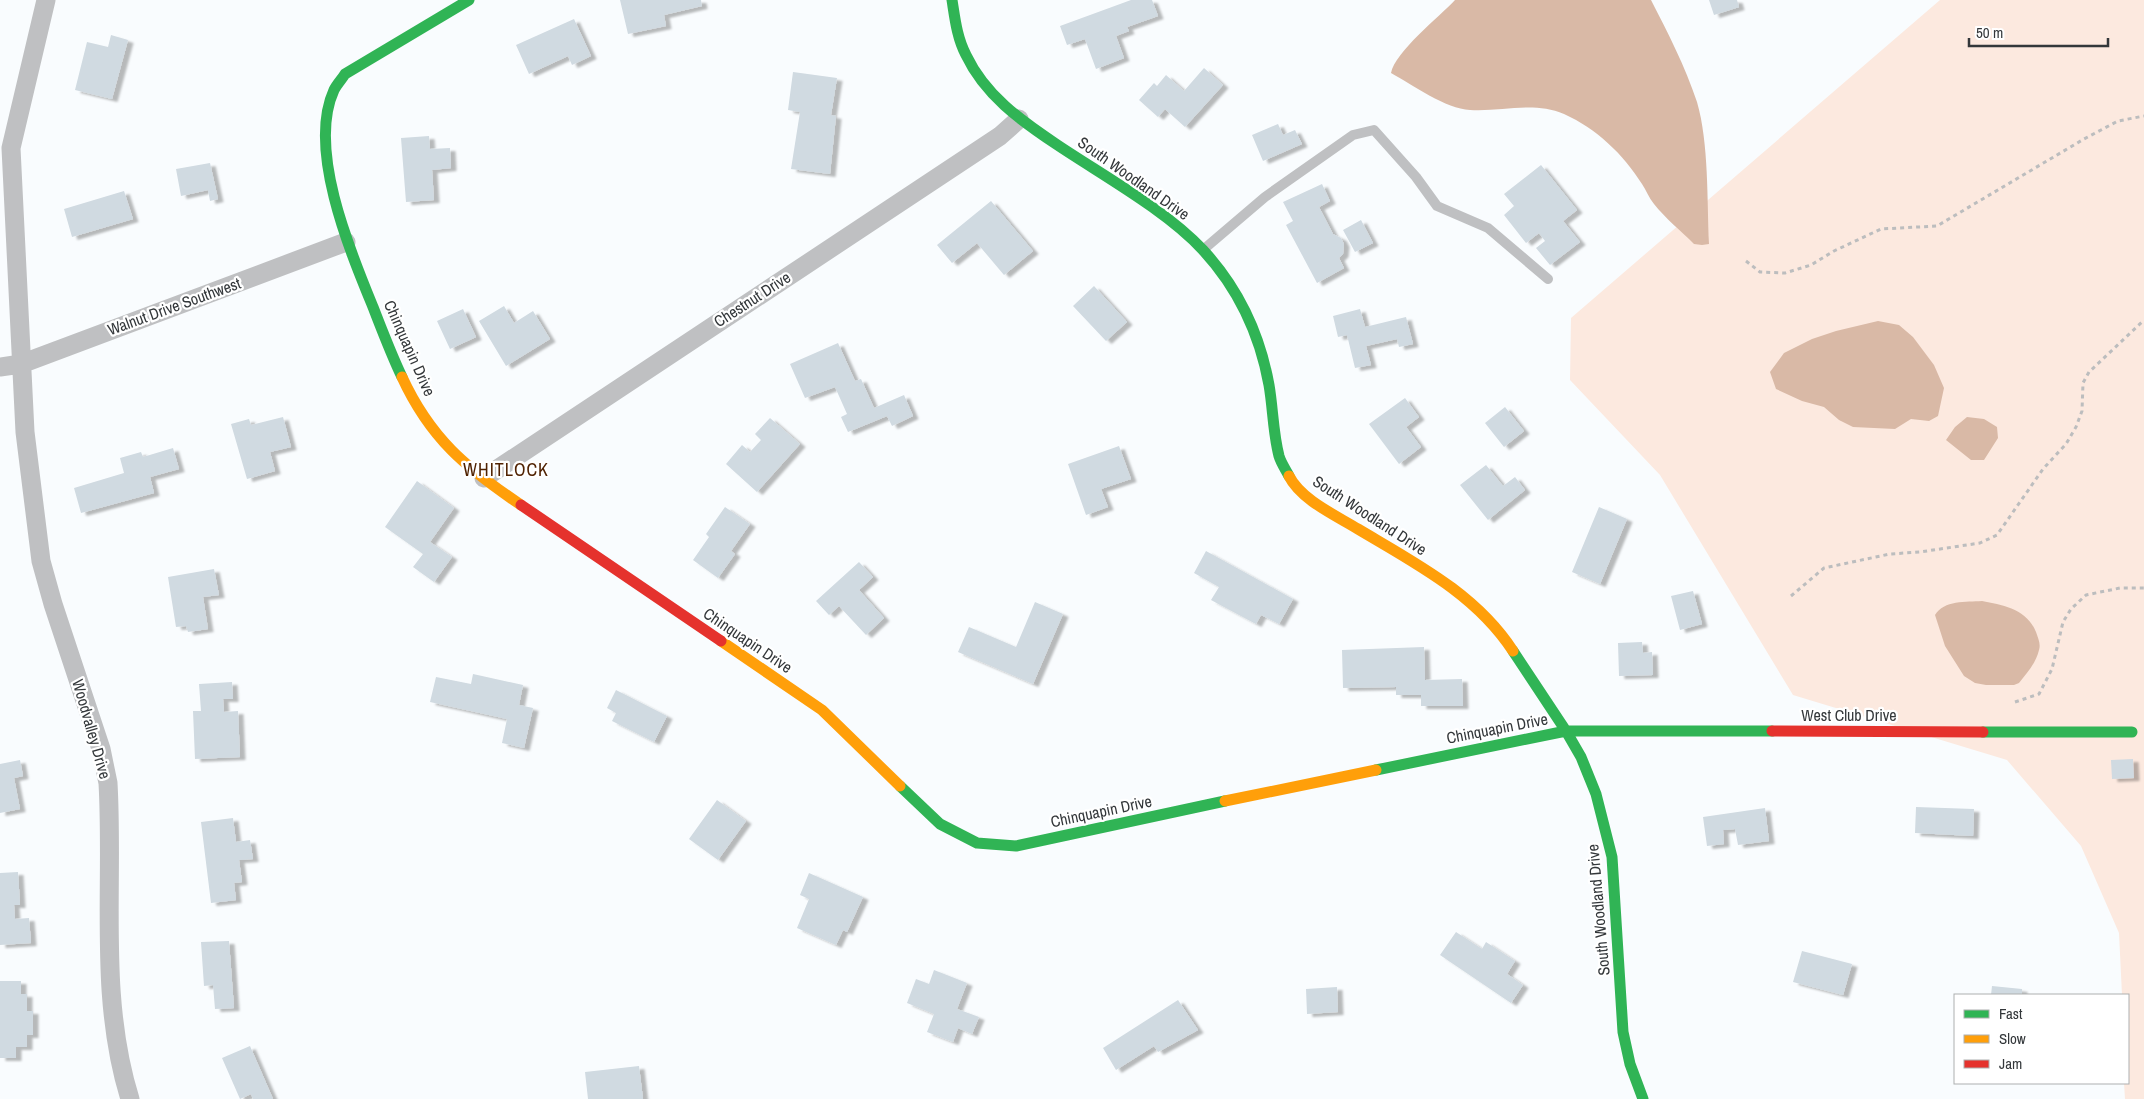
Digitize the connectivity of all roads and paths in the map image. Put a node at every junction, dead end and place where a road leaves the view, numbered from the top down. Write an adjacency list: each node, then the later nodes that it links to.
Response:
1 (46, 0): 11 (street, Woodvalley Drive)
2 (469, 0): 6 (street, Chinquapin Drive)
3 (952, 0): 5 (street, South Woodland Drive)
4 (2144, 116): 8 (path)
5 (1019, 119): 7 (street, South Woodland Drive); 13 (street, Chestnut Drive)
6 (346, 242): 11 (street, Walnut Drive Southwest); 13 (street, Chinquapin Drive)
7 (1203, 250): 9 (lane); 17 (street, South Woodland Drive)
8 (1746, 262)
9 (1548, 279)
10 (2144, 320): 15 (path)
11 (21, 364): 12 (street, Walnut Drive Southwest); 20 (street, Woodvalley Drive)
12 (0, 367)
13 (484, 478): 17 (street, Chinquapin Drive)
14 (2144, 588): 16 (path)
15 (1791, 596)
16 (2015, 702)
17 (1566, 731): 18 (street, West Club Drive); 21 (street, South Woodland Drive)
18 (2132, 732): 19 (lane)
19 (2144, 732)
20 (130, 1099)
21 (1643, 1099)

